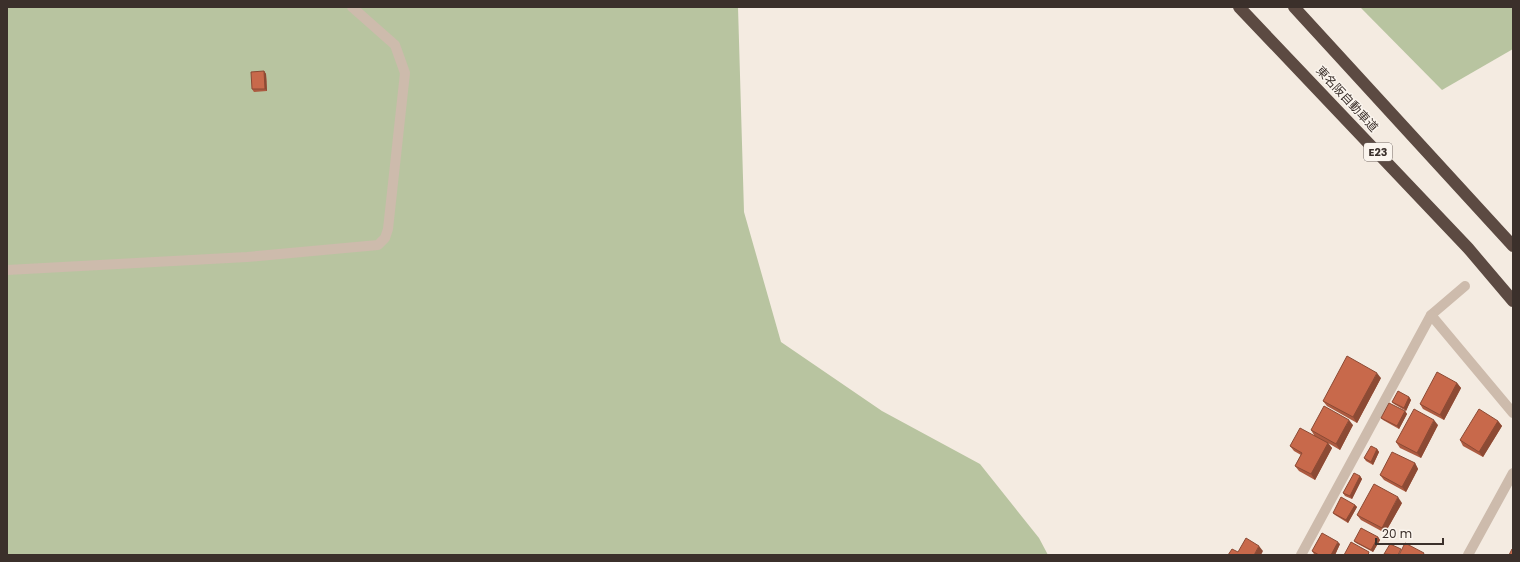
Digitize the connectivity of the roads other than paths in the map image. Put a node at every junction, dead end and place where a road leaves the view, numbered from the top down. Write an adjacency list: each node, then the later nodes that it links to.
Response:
1 (352, 7): 5 (street)
2 (1239, 7): 7 (highway, 東名阪自動車道 / E23)
3 (1294, 7): 4 (highway, 東名阪自動車道)
4 (1513, 246)
5 (7, 270)
6 (1465, 286): 8 (street)
7 (1513, 301)
8 (1431, 315): 9 (street); 11 (street)
9 (1513, 413)
10 (1513, 473): 12 (street)
11 (1301, 555)
12 (1468, 555)

